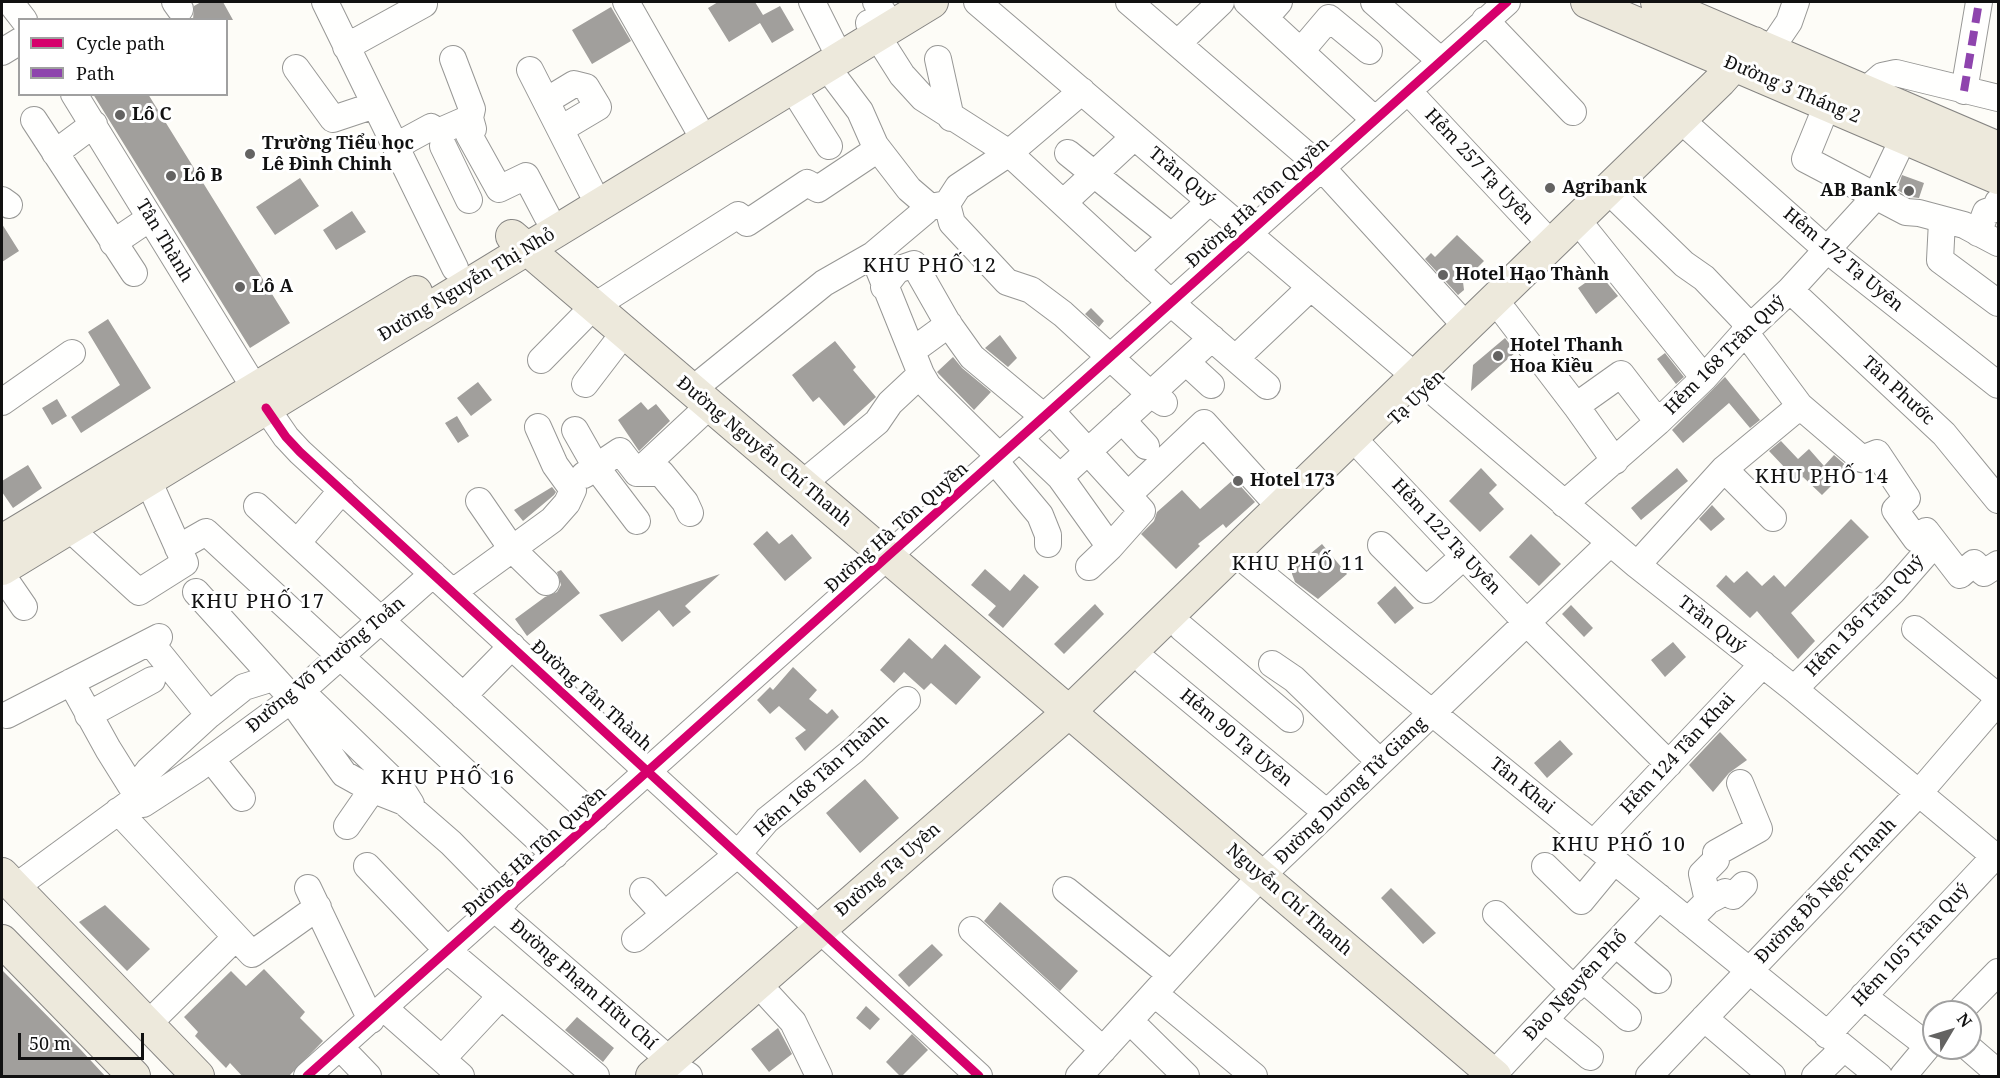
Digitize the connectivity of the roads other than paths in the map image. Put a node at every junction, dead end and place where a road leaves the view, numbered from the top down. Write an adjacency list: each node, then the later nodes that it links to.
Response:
1 (10, 2): 20 (street)
2 (325, 2): 25 (street)
3 (626, 2): 53 (street)
4 (812, 2): 29 (street)
5 (932, 2): 19 (main road, Đường Nguyễn Thị Nhỏ)
6 (977, 2): 41 (street, Trần Quý)
7 (1129, 2): 23 (street)
8 (1221, 2): 23 (street)
9 (1374, 2): 32 (street)
10 (1507, 2): 21 (street, Đường Hà Tôn Quyền)
11 (1587, 2): 24 (main road, Đường 3 Tháng 2)
12 (1657, 2): 33 (main road, Đường 3 Tháng 2)
13 (1781, 2): 33 (street)
14 (1796, 2): 33 (street)
15 (1977, 2): 17 (street); 39 (street)
16 (424, 4): 25 (street)
17 (1998, 6)
18 (1264, 7): 26 (street)
19 (883, 17): 29 (main road, Đường Nguyễn Thị Nhỏ); 49 (street)
20 (22, 18)
21 (1485, 21): 32 (street, Đường Hà Tôn Quyền); 46 (street)
22 (18, 42): 28 (street)
23 (1178, 43): 65 (street)
24 (1683, 45): 33 (main road, Đường 3 Tháng 2); 47 (main road)
25 (346, 46): 44 (street)
26 (1302, 51): 27 (street); 51 (street)
27 (1369, 51)
28 (2, 52)
29 (830, 55): 36 (main road, Đường Nguyễn Thị Nhỏ); 53 (main road, Đường Nguyễn Thị Nhỏ); 61 (street)
30 (453, 59): 48 (street)
31 (938, 59): 49 (street)
32 (1441, 60): 37 (street, Đường Hà Tôn Quyền)
33 (1745, 62): 38 (main road, Đường 3 Tháng 2); 45 (main road, Đường 3 Tháng 2); 47 (main road, Tạ Uyên)
34 (296, 68): 44 (street)
35 (530, 70): 43 (street)
36 (792, 87): 59 (street); 85 (main road, Đường Nguyễn Thị Nhỏ)
37 (1407, 91): 51 (street, Đường Hà Tôn Quyền); 87 (street, Hẻm 257 Tạ Uyên)
38 (1865, 91): 39 (street); 60 (main road, Đường 3 Tháng 2)
39 (1964, 91): 40 (street)
40 (1998, 91)
41 (1082, 92): 55 (street, Trần Quý); 63 (street)
42 (75, 96): 52 (street, Tân Thành)
43 (546, 101): 54 (street); 54 (street)
44 (375, 105): 57 (street)
45 (1827, 105): 56 (main road, Đường 3 Tháng 2); 69 (street)
46 (1573, 112)
47 (1694, 117): 72 (main road, Tạ Uyên); 87 (main road, Tạ Uyên); 88 (street, Hẻm 172 Tạ Uyên)
48 (470, 118): 57 (street); 77 (street)
49 (951, 118): 63 (street)
50 (34, 120): 62 (street)
51 (1375, 120): 65 (street, Đường Hà Tôn Quyền)
52 (94, 124): 62 (street); 78 (street, Tân Thành)
53 (697, 127): 68 (main road, Đường Nguyễn Thị Nhỏ)
54 (561, 129): 68 (street)
55 (1134, 136): 66 (street); 71 (street, Trần Quý)
56 (1904, 137): 67 (main road, Đường 3 Tháng 2); 69 (street, Hẻm 168 Trần Quý)
57 (396, 146): 70 (street)
58 (443, 146): 70 (street)
59 (829, 146)
60 (1998, 148)
61 (878, 149): 75 (street); 98 (street)
62 (55, 153): 86 (street)
63 (1009, 153): 74 (street); 75 (street)
64 (1068, 153): 66 (street)
65 (1322, 168): 81 (street, Đường Hà Tôn Quyền); 101 (street)
66 (1093, 176): 74 (street); 76 (street)
67 (1998, 178)
68 (591, 190): 77 (main road, Đường Nguyễn Thị Nhỏ)
69 (1876, 196): 79 (street); 88 (street, Hẻm 168 Trần Quý)
70 (422, 198): 92 (street)
71 (1210, 201): 81 (street, Trần Quý); 82 (street)
72 (1619, 201): 80 (main road, Tạ Uyên); 102 (street)
73 (1998, 202): 84 (street)
74 (1063, 203): 83 (street)
75 (938, 206): 89 (street); 106 (street)
76 (1131, 206): 82 (street); 83 (street)
77 (547, 216): 85 (main road, Đường Nguyễn Thị Nhỏ)
78 (150, 218): 86 (street); 117 (street, Tân Thành)
79 (1942, 221): 84 (street); 97 (street)
80 (1587, 232): 99 (main road, Tạ Uyên); 111 (street)
81 (1248, 234): 94 (street, Trần Quý); 96 (street, Đường Hà Tôn Quyền)
82 (1171, 236): 90 (street)
83 (1099, 237): 90 (street)
84 (1988, 238)
85 (520, 242): 92 (main road, Đường Nguyễn Thị Nhỏ); 98 (main road, Đường Nguyễn Chí Thanh)
86 (113, 243): 91 (street)
87 (1551, 244): 101 (main road, Tạ Uyên)
88 (1826, 249): 95 (street, Hẻm 168 Trần Quý); 115 (street, Hẻm 172 Tạ Uyên)
89 (873, 255): 93 (street); 118 (street)
90 (1135, 270): 96 (street)
91 (134, 273)
92 (459, 278): 117 (main road, Đường Nguyễn Thị Nhỏ)
93 (884, 287): 100 (street); 110 (street)
94 (1311, 287): 107 (street); 112 (street, Trần Quý)
95 (1790, 290): 102 (street, Hẻm 168 Trần Quý); 140 (street, Tân Phước)
96 (1171, 303): 104 (street); 106 (street, Đường Hà Tôn Quyền)
97 (1998, 303)
98 (593, 307): 103 (main road, Đường Nguyễn Chí Thanh); 108 (street)
99 (1505, 313): 112 (main road, Tạ Uyên); 121 (street)
100 (949, 324): 110 (street); 123 (street)
101 (1466, 326): 112 (main road, Tạ Uyên)
102 (1745, 332): 111 (street, Hẻm 168 Trần Quý); 122 (street)
103 (624, 333): 113 (street); 118 (main road, Đường Nguyễn Chí Thanh)
104 (1212, 338): 107 (street); 109 (street)
105 (72, 353): 120 (street)
106 (1110, 358): 119 (street); 123 (street, Đường Hà Tôn Quyền)
107 (1236, 358): 116 (street)
108 (541, 360)
109 (1186, 362): 114 (street); 119 (street)
110 (916, 363): 132 (street); 139 (street)
111 (1704, 378): 125 (street, Hẻm 168 Trần Quý)
112 (1422, 382): 131 (main road, Tạ Uyên); 145 (street, Trần Quý); 147 (main road, Tạ Uyên)
113 (585, 384)
114 (1211, 385)
115 (1998, 385)
116 (1267, 386)
117 (260, 397): 138 (main road, Đường Nguyễn Thị Nhỏ); 142 (street, Đường Tân Thành); 152 (main road, Đường Nguyễn Thị Nhỏ)
118 (701, 398): 136 (street); 139 (main road, Đường Nguyễn Chí Thanh)
119 (1157, 398): 124 (street)
120 (2, 402)
121 (1576, 406): 125 (street); 133 (street)
122 (1800, 406): 135 (street); 155 (street)
123 (1048, 414): 128 (street, Đường Hà Tôn Quyền); 130 (street)
124 (1122, 420): 129 (street); 130 (street)
125 (1658, 422): 133 (street, Hẻm 168 Trần Quý)
126 (537, 427): 141 (street)
127 (575, 430): 134 (street)
128 (1020, 439): 132 (street, Đường Hà Tôn Quyền); 137 (street)
129 (1146, 446)
130 (1089, 450): 137 (street); 143 (street)
131 (1364, 450): 161 (street, Hẻm 122 Tạ Uyên); 163 (main road, Tạ Uyên)
132 (997, 459): 156 (street); 162 (street, Đường Hà Tôn Quyền)
133 (1615, 461): 145 (street, Hẻm 168 Trần Quý)
134 (596, 467): 136 (street); 141 (street); 150 (street)
135 (1724, 469): 149 (street); 165 (street)
136 (637, 473): 148 (street)
137 (1060, 477): 158 (street)
138 (148, 480): 151 (main road, Đường Nguyễn Thị Nhỏ); 160 (street)
139 (802, 484): 162 (main road, Đường Nguyễn Chí Thanh)
140 (1995, 487)
141 (571, 488): 159 (street)
142 (342, 490): 153 (street); 168 (street, Đường Tân Thành)
143 (1128, 495): 147 (street); 158 (street)
144 (479, 501): 159 (street)
145 (1564, 504): 154 (street, Trần Quý)
146 (257, 506): 153 (street)
147 (1280, 507): 163 (main road, Tạ Uyên)
148 (690, 513)
149 (1773, 518)
150 (637, 521)
151 (69, 528): 160 (street); 167 (main road, Đường Nguyễn Thị Nhỏ)
152 (2, 540)
153 (297, 543): 174 (street)
154 (1610, 543): 165 (street, Trần Quý); 175 (street, Đường Dương Tử Giang)
155 (1935, 543): 164 (street); 186 (street, Hẻm 136 Trần Quý)
156 (1048, 544)
157 (1381, 544): 161 (street)
158 (1110, 547): 166 (street)
159 (512, 549): 170 (street); 172 (street)
160 (182, 555): 179 (street)
161 (1464, 556): 175 (street, Hẻm 122 Tạ Uyên)
162 (888, 557): 195 (main road, Đường Nguyễn Chí Thanh); 200 (street, Đường Hà Tôn Quyền)
163 (1241, 557): 176 (main road, Tạ Uyên); 191 (street, Tân Khai); 195 (main road, Tạ Uyên)
164 (1998, 564)
165 (1637, 565): 182 (street, Trần Quý)
166 (1089, 567)
167 (2, 569)
168 (433, 574): 172 (street, Đường Tân Thành); 174 (street, Đường Võ Trường Toản)
169 (2, 575): 173 (street)
170 (546, 582)
171 (196, 592): 183 (street)
172 (453, 592): 178 (street, Đường Tân Thành)
173 (24, 607)
174 (380, 621): 179 (street, Đường Võ Trường Toản); 188 (street)
175 (1527, 623): 191 (street, Đường Dương Tử Giang); 199 (street, Hẻm 122 Tạ Uyên)
176 (1182, 628): 180 (main road, Tạ Uyên); 196 (street)
177 (1914, 629): 189 (street)
178 (512, 646): 188 (street); 200 (street, Đường Tân Thành)
179 (339, 657): 187 (street, Đường Võ Trường Toản); 212 (street)
180 (1146, 663): 195 (main road, Tạ Uyên); 207 (street, Hẻm 90 Tạ Uyên)
181 (1272, 664): 198 (street)
182 (1763, 664): 186 (street, Trần Quý); 199 (street, Hẻm 124 Tân Khai)
183 (273, 678): 187 (street); 193 (street)
184 (152, 680): 192 (street)
185 (71, 682): 192 (street); 193 (street); 194 (street)
186 (1794, 689): 203 (street, Trần Quý)
187 (295, 696): 197 (street, Đường Võ Trường Toản); 202 (street); 206 (street)
188 (463, 696): 208 (street)
189 (1998, 699): 203 (street, Đường Đỗ Ngọc Thạnh)
190 (907, 700): 211 (street, Hẻm 168 Tân Thành)
191 (1432, 713): 198 (street, Đường Dương Tử Giang); 210 (street, Tân Khai)
192 (88, 715): 205 (street)
193 (209, 715): 205 (street)
194 (7, 716)
195 (1076, 718): 217 (main road, Nguyễn Chí Thanh); 229 (main road, Đường Tạ Uyên)
196 (1290, 719)
197 (211, 759): 204 (street); 205 (street, Đường Võ Trường Toản)
198 (1380, 762): 207 (street, Đường Dương Tử Giang)
199 (1669, 764): 210 (street, Hẻm 124 Tân Khai)
200 (649, 772): 208 (street, Đường Hà Tôn Quyền); 211 (street, Đường Tân Thành)
201 (1740, 783): 223 (street)
202 (372, 790): 206 (street); 209 (street)
203 (1919, 793): 213 (street, Trần Quý); 235 (street, Đường Đỗ Ngọc Thạnh)
204 (242, 798)
205 (128, 804): 219 (street, Đường Võ Trường Toản); 230 (street)
206 (415, 811): 224 (street, Đường Phạm Hữu Chí)
207 (1327, 813): 217 (street, Đường Dương Tử Giang)
208 (597, 818): 212 (street, Đường Hà Tôn Quyền)
209 (347, 826)
210 (1593, 844): 214 (street, Tân Khai)
211 (738, 854): 225 (street, Hẻm 168 Tân Thành); 229 (street, Đường Tân Thành)
212 (555, 855): 224 (street, Đường Hà Tôn Quyền)
213 (1997, 857): 241 (street, Hẻm 105 Trần Quý)
214 (1614, 861): 216 (street); 222 (street, Tân Khai)
215 (367, 866): 234 (street)
216 (1545, 866)
217 (1261, 876): 239 (street, Đường Dương Tử Giang); 260 (main road, Nguyễn Chí Thanh)
218 (1744, 885): 223 (street)
219 (6, 886): 249 (main road)
220 (1066, 890): 239 (street)
221 (643, 891): 225 (street)
222 (1659, 897): 227 (street, Tân Khai); 233 (street, Đào Nguyên Phổ)
223 (1707, 901): 227 (street)
224 (501, 904): 234 (street, Đường Hà Tôn Quyền); 258 (street, Đường Phạm Hữu Chí)
225 (664, 914): 231 (street, Hẻm 168 Tân Thành)
226 (1496, 914): 238 (street)
227 (1688, 921): 235 (street, Tân Khai)
228 (972, 930): 253 (street)
229 (827, 936): 242 (main road, Đường Tạ Uyên); 258 (main road, Đường Tạ Uyên); 268 (street, Đường Tân Thành)
230 (235, 938): 244 (street); 249 (street)
231 (635, 939)
232 (2, 941): 261 (main road)
233 (1616, 944): 237 (street); 238 (street, Đào Nguyên Phổ)
234 (448, 951): 240 (street); 244 (street, Đường Hà Tôn Quyền)
235 (1749, 971): 246 (street, Đường Đỗ Ngọc Thạnh); 251 (street, Tân Khai)
236 (1998, 972): 243 (street)
237 (1658, 980)
238 (1578, 984): 245 (street); 247 (street, Đào Nguyên Phổ)
239 (1163, 985): 248 (street, Đường Dương Tử Giang); 271 (street)
240 (501, 996): 256 (street); 266 (street)
241 (1863, 996): 250 (street); 251 (street, Hẻm 105 Trần Quý)
242 (770, 997): 258 (main road, Đường Tạ Uyên); 267 (street)
243 (1971, 1000)
244 (377, 1014): 252 (street, Đường Hà Tôn Quyền); 256 (street)
245 (1628, 1018)
246 (1704, 1018): 272 (street, Đường Đỗ Ngọc Thạnh); 273 (street)
247 (1545, 1020): 255 (street); 260 (street, Đào Nguyên Phổ)
248 (1130, 1021): 253 (street, Đường Dương Tử Giang); 270 (street)
249 (147, 1024): 262 (main road)
250 (1922, 1037)
251 (1836, 1042): 274 (street, Hẻm 105 Trần Quý); 275 (street, Tân Khai)
252 (340, 1047): 263 (street, Đường Hà Tôn Quyền); 264 (street)
253 (1103, 1050): 269 (street, Đường Dương Tử Giang)
254 (1922, 1054): 276 (street)
255 (1590, 1057)
256 (443, 1058): 265 (street)
257 (1982, 1059): 259 (street)
258 (676, 1073)
259 (1998, 1073)
260 (1494, 1076)
261 (134, 1077)
262 (198, 1077)
263 (307, 1077)
264 (368, 1077)
265 (461, 1077)
266 (597, 1077)
267 (819, 1077)
268 (979, 1077)
269 (1079, 1077)
270 (1186, 1077)
271 (1254, 1077)
272 (1649, 1077)
273 (1772, 1077)
274 (1815, 1077)
275 (1879, 1077)
276 (1903, 1077)

